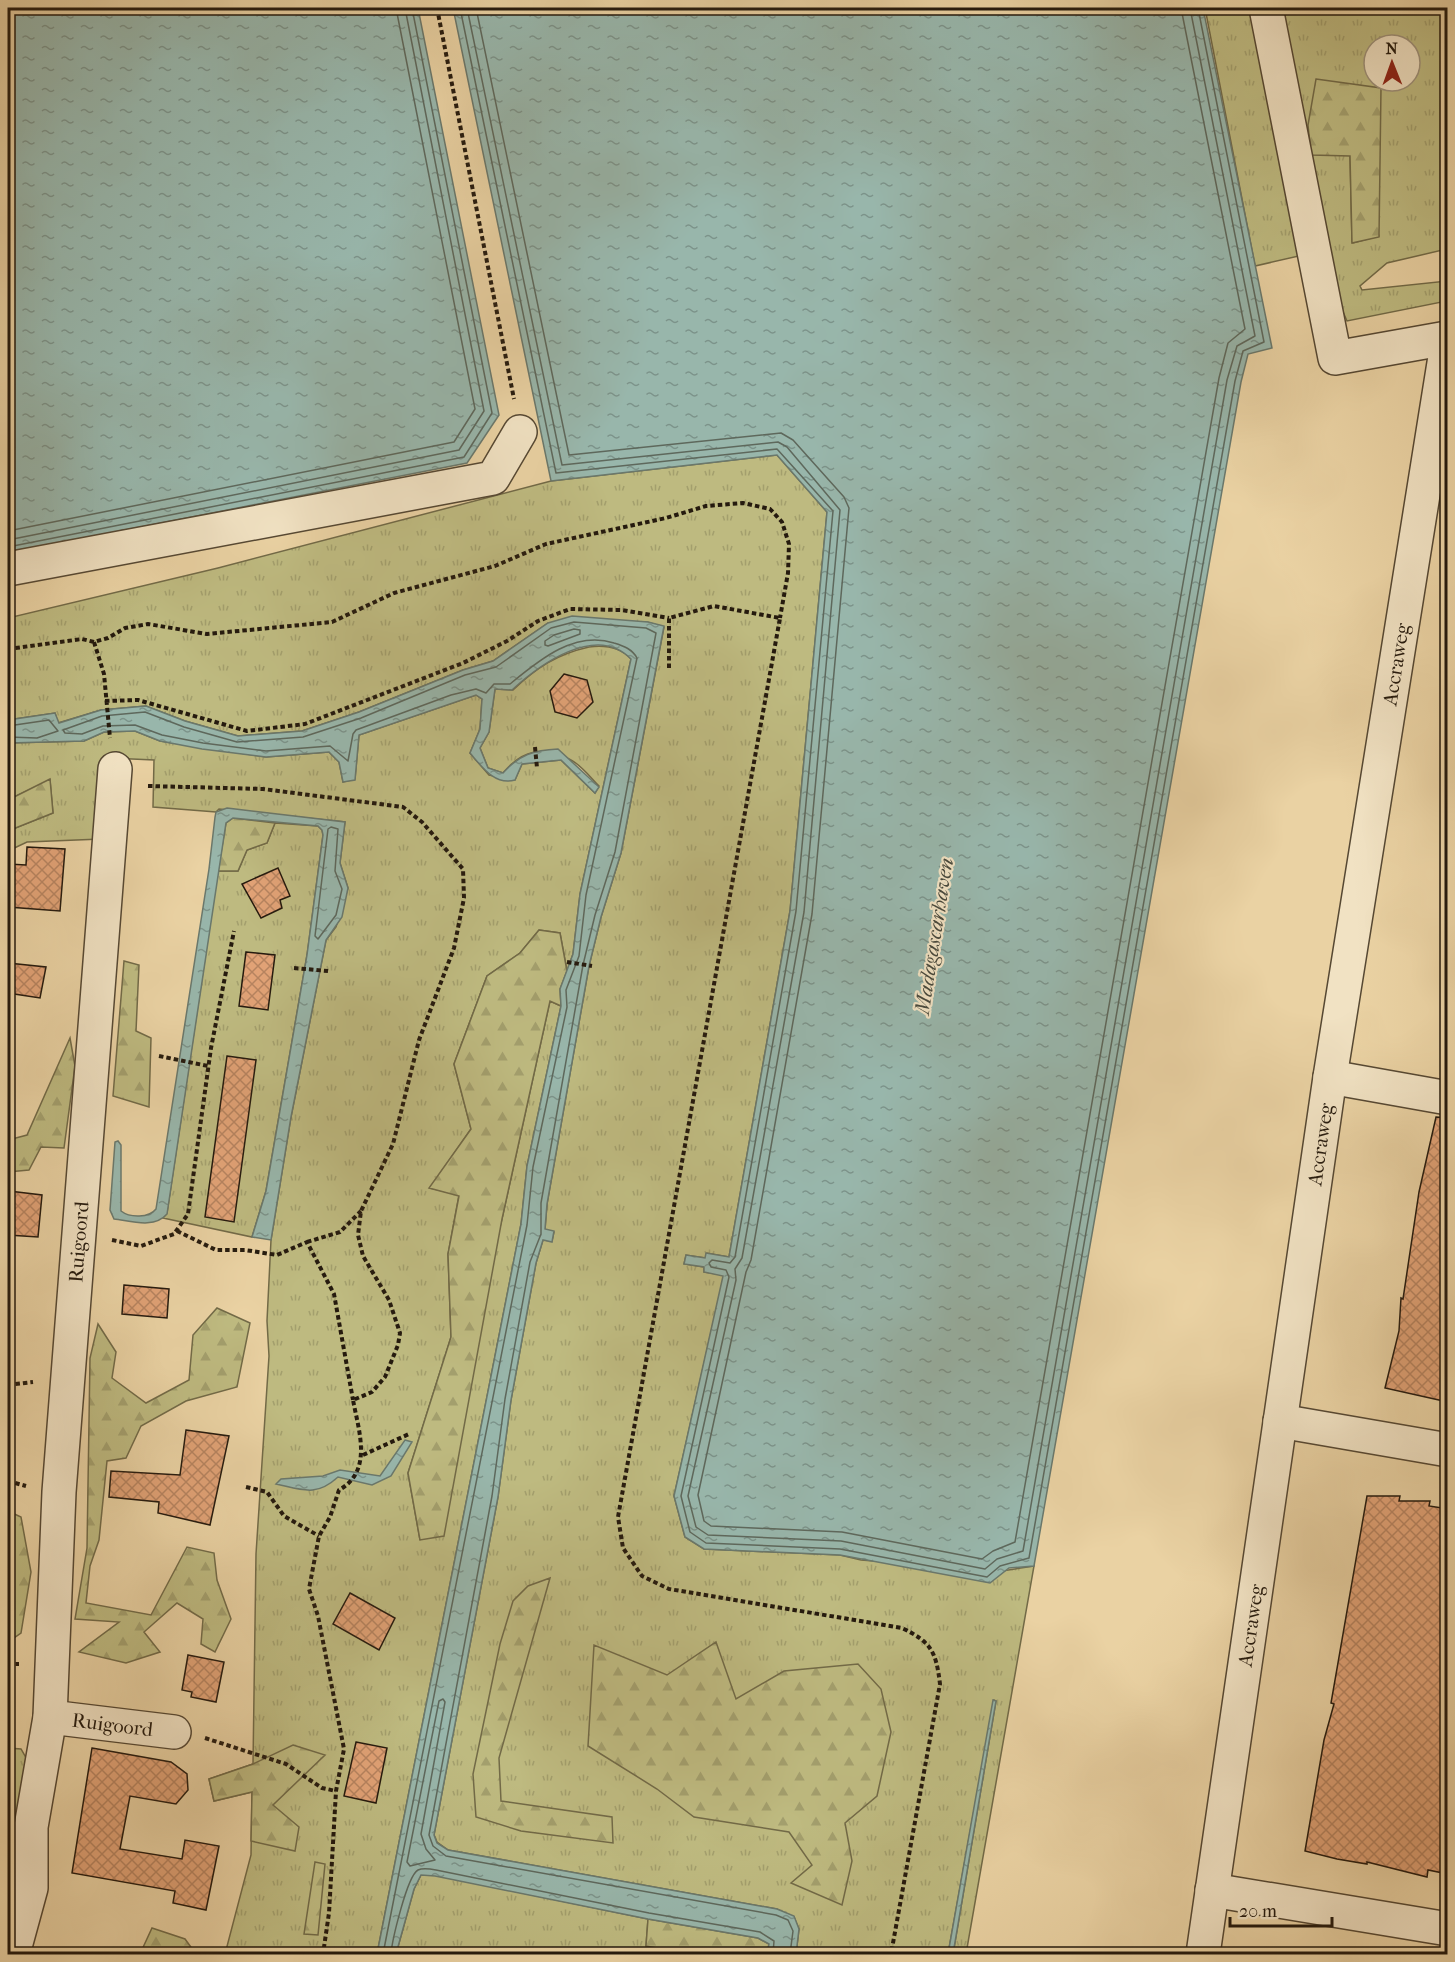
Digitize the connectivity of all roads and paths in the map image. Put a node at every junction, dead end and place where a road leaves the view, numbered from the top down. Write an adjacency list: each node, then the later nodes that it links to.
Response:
1 (437, 8): 4 (path)
2 (1266, 8): 3 (street)
3 (1447, 338): 22 (street, Accraweg)
4 (520, 432): 5 (street)
5 (8, 569)
6 (669, 618): 7 (path); 10 (path); 11 (path)
7 (780, 618): 8 (path); 42 (path)
8 (94, 642): 9 (path); 11 (path)
9 (8, 649)
10 (669, 668)
11 (105, 701): 13 (path)
12 (535, 747): 14 (path)
13 (113, 767): 24 (path); 26 (street, Ruigoord)
14 (537, 768)
15 (234, 931): 21 (path)
16 (567, 962): 17 (path)
17 (592, 966)
18 (294, 968): 19 (path)
19 (328, 971)
20 (159, 1056): 21 (path)
21 (208, 1066): 25 (path)
22 (1330, 1077): 23 (street); 29 (street, Accraweg)
23 (1448, 1098)
24 (361, 1211): 27 (path); 28 (path)
25 (177, 1231): 26 (path); 27 (path)
26 (80, 1233): 35 (street, Ruigoord)
27 (307, 1242): 28 (path)
28 (352, 1400): 32 (path)
29 (1280, 1421): 31 (street); 38 (street, Accraweg)
30 (409, 1434): 32 (path)
31 (1448, 1450)
32 (363, 1455): 34 (path)
33 (246, 1487): 34 (path)
34 (319, 1536): 37 (path)
35 (50, 1717): 36 (street, Ruigoord); 40 (street, Ruigoord)
36 (174, 1732): 37 (path)
37 (336, 1791): 41 (path)
38 (1212, 1890): 39 (street); 43 (street, Accraweg)
39 (1448, 1929)
40 (13, 1954)
41 (323, 1954)
42 (891, 1954)
43 (1203, 1954)

